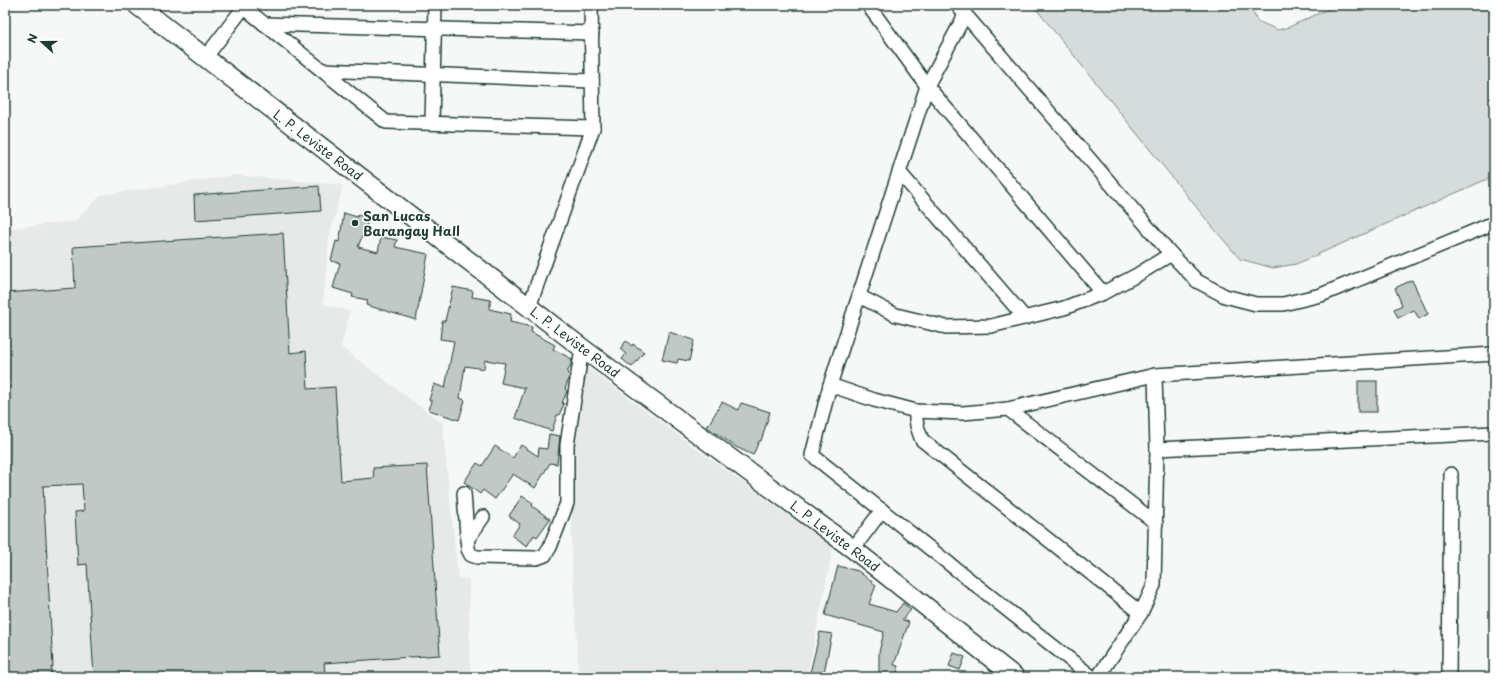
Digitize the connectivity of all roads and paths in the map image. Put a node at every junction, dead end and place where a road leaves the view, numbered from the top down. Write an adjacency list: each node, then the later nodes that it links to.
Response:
1 (137, 5): 10 (main road, L. P. Leviste Road)
2 (435, 5): 8 (street)
3 (591, 5): 9 (street)
4 (868, 5): 14 (street)
5 (242, 6): 7 (street); 10 (street)
6 (961, 10): 14 (street); 19 (street)
7 (264, 24): 8 (street); 11 (street)
8 (434, 28): 9 (street); 12 (street)
9 (592, 33): 13 (street)
10 (205, 58): 22 (main road, L. P. Leviste Road)
11 (322, 70): 12 (street); 15 (street)
12 (433, 74): 13 (street); 15 (street)
13 (592, 81): 16 (street)
14 (927, 86): 17 (street); 20 (street)
15 (432, 123): 16 (street)
16 (593, 128): 22 (street)
17 (900, 173): 21 (street); 23 (street)
18 (1494, 223): 19 (street)
19 (1171, 254): 20 (street)
20 (1103, 293): 23 (street)
21 (859, 296): 23 (street); 27 (street)
22 (529, 307): 24 (main road, L. P. Leviste Road)
23 (1025, 318)
24 (582, 348): 37 (street); 38 (main road, L. P. Leviste Road)
25 (1494, 354): 26 (street)
26 (1155, 376): 28 (street); 31 (street)
27 (830, 385): 29 (street); 34 (street)
28 (1008, 409): 29 (street); 36 (street)
29 (916, 411): 39 (street)
30 (1494, 433): 31 (street)
31 (1157, 449): 36 (street)
32 (1451, 474): 43 (street)
33 (464, 493): 37 (street)
34 (882, 510): 38 (street); 41 (street)
35 (483, 517): 37 (street)
36 (1156, 523): 39 (street)
37 (467, 540)
38 (853, 549): 40 (main road, L. P. Leviste Road)
39 (1142, 613): 42 (street)
40 (1015, 677)
41 (1092, 677)
42 (1098, 677)
43 (1449, 677)

